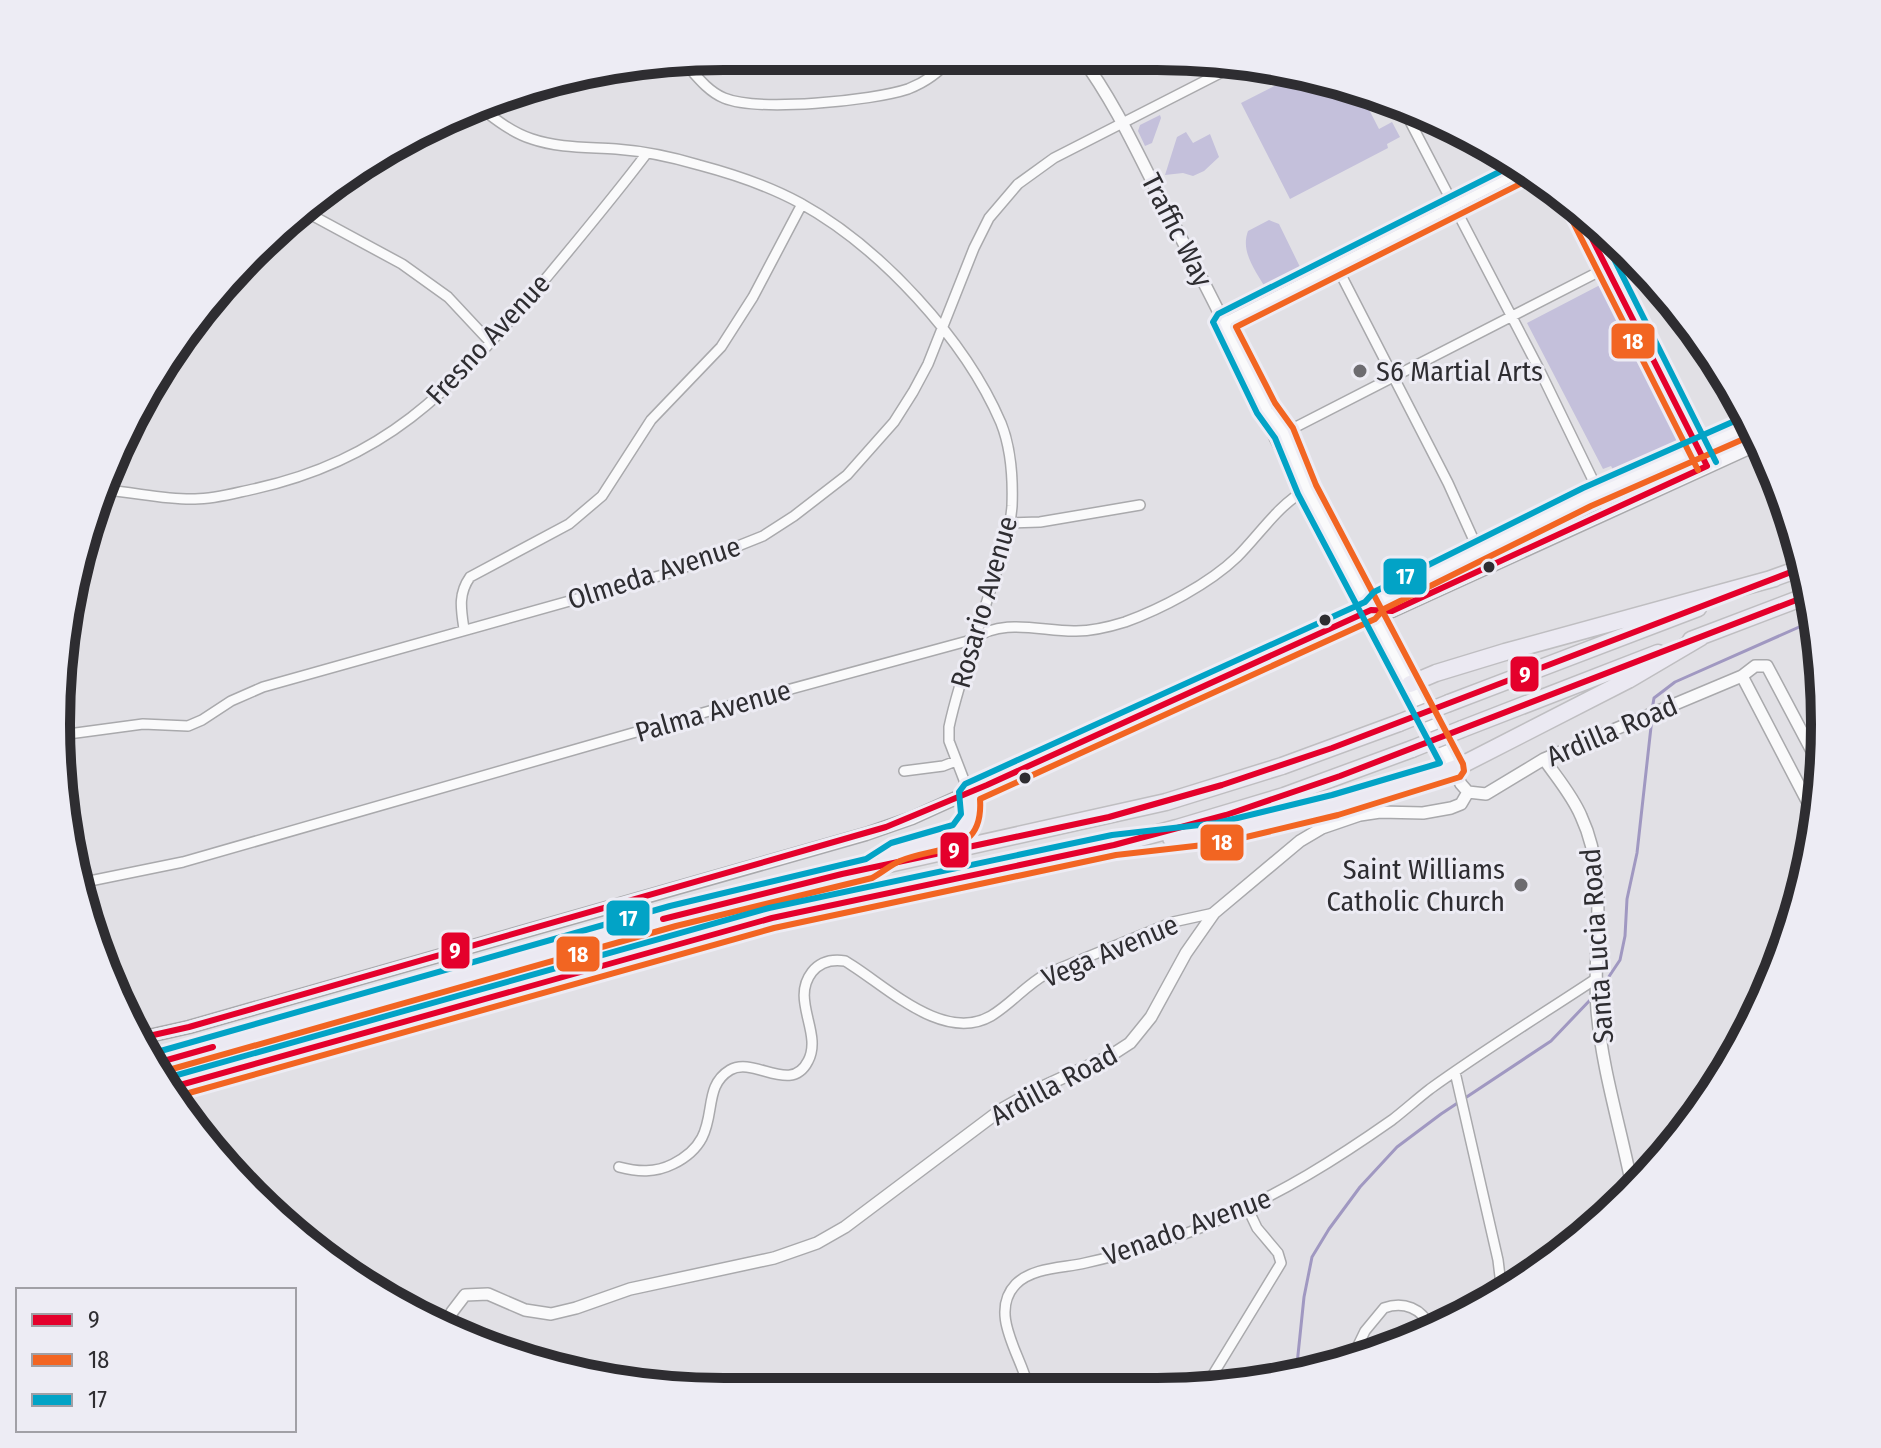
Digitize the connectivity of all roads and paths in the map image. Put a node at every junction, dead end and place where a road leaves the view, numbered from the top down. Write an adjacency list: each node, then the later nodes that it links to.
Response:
1 (938, 70): 3 (street)
2 (1091, 70): 7 (street, Traffic Way)
3 (692, 71)
4 (1220, 73): 7 (street, Olmeda Avenue)
5 (489, 114): 8 (street, Rosario Avenue)
6 (1410, 121): 11 (street)
7 (1122, 123): 17 (street, Traffic Way); 18 (street, Olmeda Avenue)
8 (647, 153): 10 (street, Rosario Avenue); 19 (street, Fresno Avenue)
9 (1513, 176): 11 (street)
10 (802, 204): 18 (street, Rosario Avenue); 40 (street)
11 (1453, 206): 14 (street); 16 (street)
12 (313, 216): 19 (street)
13 (1591, 235): 15 (street)
14 (1337, 267): 17 (street); 20 (street)
15 (1608, 267): 16 (street); 24 (street)
16 (1512, 317): 20 (street); 30 (street)
17 (1223, 323): 21 (street, Traffic Way)
18 (943, 329): 33 (street, Rosario Avenue); 40 (street, Olmeda Avenue)
19 (491, 343): 29 (street, Fresno Avenue)
20 (1394, 378): 23 (street); 34 (street)
21 (1266, 408): 23 (street, Traffic Way); 27 (street, Traffic Way)
22 (1741, 429): 24 (main road)
23 (1284, 433): 27 (street, Traffic Way)
24 (1699, 448): 26 (street); 30 (main road)
25 (1749, 448): 26 (main road)
26 (1707, 466): 32 (main road)
27 (1300, 474): 28 (street, Traffic Way)
28 (1307, 489): 39 (street, Traffic Way); 42 (street, Palma Avenue)
29 (114, 491)
30 (1599, 492): 32 (street); 34 (main road)
31 (1140, 505): 33 (street)
32 (1608, 511): 35 (main road)
33 (1009, 523): 42 (street, Rosario Avenue)
34 (1479, 552): 35 (street); 39 (main road)
35 (1486, 567): 39 (main road)
36 (1793, 571): 37 (highway)
37 (1775, 578): 44 (highway); 55 (highway, bridge)
38 (1799, 599): 41 (highway)
39 (1371, 610): 44 (street, Traffic Way); 52 (main road)
40 (464, 629): 45 (street, Olmeda Avenue)
41 (1701, 637): 49 (highway); 54 (highway, bridge)
42 (975, 639): 48 (street, Rosario Avenue); 56 (street, Palma Avenue)
43 (1742, 676): 46 (street); 47 (street, Ardilla Road); 53 (street)
44 (1410, 684): 49 (street, Traffic Way)
45 (70, 734)
46 (1810, 748)
47 (1544, 759): 51 (street, Ardilla Road); 58 (street, Santa Lucia Road)
48 (956, 761): 50 (street); 52 (street, Rosario Avenue)
49 (1454, 769): 51 (street, Traffic Way); 54 (highway)
50 (904, 771)
51 (1468, 792): 57 (street, Ardilla Road)
52 (969, 793): 55 (highway); 59 (main road)
53 (1806, 799)
54 (1114, 845): 62 (highway)
55 (870, 868): 60 (highway)
56 (89, 881)
57 (1214, 913): 63 (street, Vega Avenue); 67 (street, Ardilla Road)
58 (1597, 978): 61 (street, Venado Avenue); 64 (street, Santa Lucia Road)
59 (150, 1036)
60 (164, 1061)
61 (1455, 1072): 65 (street, Venado Avenue); 66 (street)
62 (179, 1085)
63 (619, 1167)
64 (1630, 1175)
65 (1247, 1207): 70 (street); 71 (street, Venado Avenue)
66 (1500, 1280)
67 (452, 1318)
68 (1425, 1320): 69 (street)
69 (1358, 1346)
70 (1212, 1376)
71 (1026, 1378)

